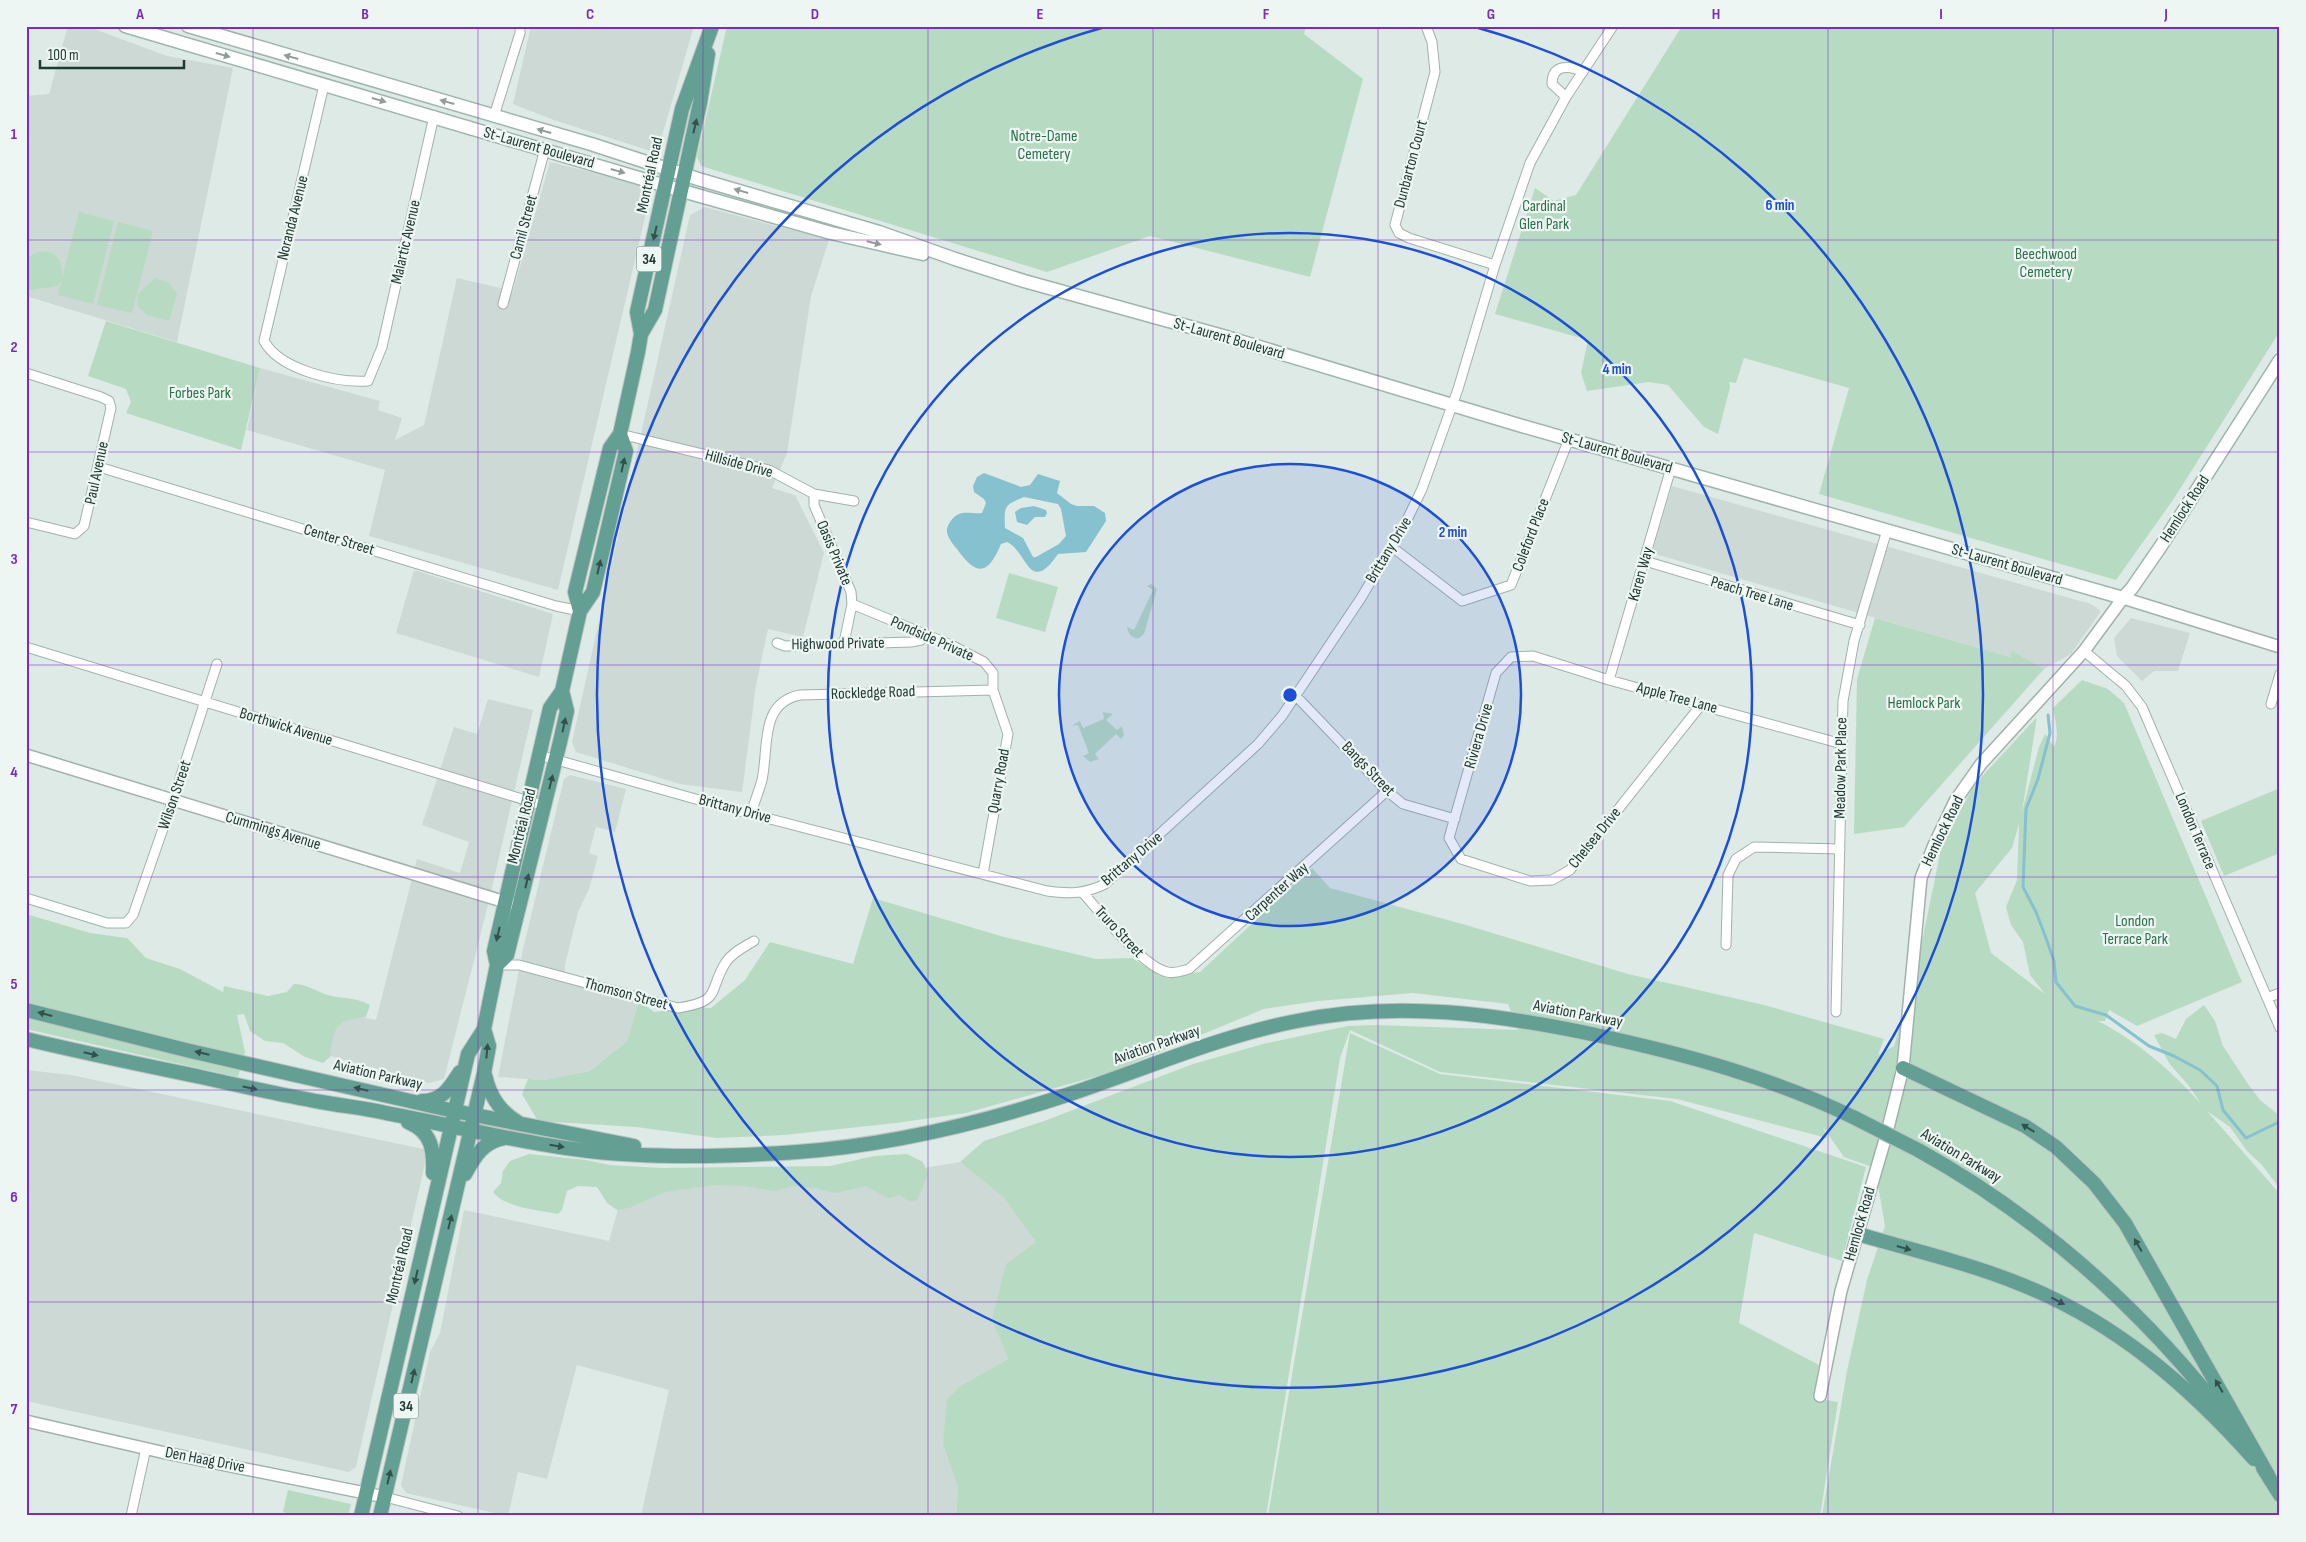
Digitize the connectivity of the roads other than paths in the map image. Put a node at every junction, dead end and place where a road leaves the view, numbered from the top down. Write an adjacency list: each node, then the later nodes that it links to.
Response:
1 (125, 26): 8 (main road, St-Laurent Boulevard, one-way to 8)
2 (188, 26): 11 (main road, St-Laurent Boulevard, one-way to 2)
3 (520, 26): 11 (street)
4 (712, 26): 13 (main road, Montréal Road / 34); 14 (main road, Montréal Road / 34, one-way to 4)
5 (1426, 26): 20 (street, Dunbarton Court)
6 (1613, 26): 7 (street)
7 (1583, 72): 9 (street); 9 (street)
8 (324, 85): 10 (main road, St-Laurent Boulevard, one-way to 10); 24 (street, Noranda Avenue)
9 (1566, 97): 20 (street)
10 (434, 116): 12 (main road, St-Laurent Boulevard); 24 (street, Malartic Avenue)
11 (494, 116): 13 (main road, St-Laurent Boulevard, one-way to 11)
12 (545, 149): 15 (main road, St-Laurent Boulevard, one-way to 15); 21 (street, Camil Street)
13 (669, 168): 14 (main road, St-Laurent Boulevard); 15 (main road, Montréal Road / 34)
14 (684, 174): 16 (main road, Montréal Road / 34); 17 (main road, St-Laurent Boulevard, one-way to 14)
15 (666, 185): 16 (main road, St-Laurent Boulevard); 22 (main road, Montréal Road / 34, one-way to 22)
16 (681, 190): 18 (main road, St-Laurent Boulevard); 22 (main road, Montréal Road / 34)
17 (788, 205): 18 (main road); 19 (main road, St-Laurent Boulevard)
18 (784, 218): 19 (main road, St-Laurent Boulevard, one-way to 19)
19 (955, 260): 26 (main road, St-Laurent Boulevard)
20 (1495, 265): 26 (street)
21 (503, 304)
22 (642, 334): 27 (main road, Montréal Road / 34)
23 (2280, 360): 37 (main road, Hemlock Road)
24 (375, 367)
25 (26, 374): 29 (street, Paul Avenue)
26 (1451, 405): 28 (main road, St-Laurent Boulevard); 35 (street, Brittany Drive)
27 (620, 434): 31 (street, Hillside Drive); 39 (main road, Montréal Road / 34)
28 (1569, 439): 30 (main road, St-Laurent Boulevard); 35 (street, Coleford Place)
29 (99, 467): 33 (street, Paul Avenue); 39 (street, Center Street)
30 (1671, 468): 34 (main road, St-Laurent Boulevard); 36 (street, Karen Way)
31 (814, 494): 32 (street, Hillside Drive); 38 (street, Oasis Private)
32 (854, 501)
33 (26, 522)
34 (1887, 530): 37 (main road, St-Laurent Boulevard); 40 (street, Meadow Park Place)
35 (1392, 547): 53 (street, Brittany Drive)
36 (1645, 561): 40 (street, Peach Tree Lane); 50 (street, Karen Way)
37 (2123, 598): 44 (street, St-Laurent Boulevard); 46 (street, Hemlock Road)
38 (852, 604): 41 (street, Pondside Private); 43 (street, Oasis Private)
39 (580, 611): 52 (main road, Montréal Road / 34)
40 (1860, 625): 57 (street, Meadow Park Place)
41 (926, 635): 43 (street, Highwood Private); 51 (street, Pondside Private)
42 (777, 643): 43 (street, Highwood Private)
43 (844, 643)
44 (2280, 647)
45 (26, 648): 54 (street, Borthwick Avenue)
46 (2084, 651): 78 (street, London Terrace); 85 (street, Hemlock Road)
47 (1511, 657): 50 (street, Apple Tree Lane); 66 (street, Riviera Drive)
48 (217, 664): 54 (street, Wilson Street)
49 (2280, 674): 55 (street)
50 (1609, 680): 56 (street, Apple Tree Lane)
51 (993, 690): 65 (street, Rockledge Road); 68 (street, Quarry Road)
52 (562, 691): 59 (main road, Montréal Road / 34); 60 (main road, Montréal Road / 34, one-way to 52)
53 (1296, 696): 61 (street, Bangs Street); 69 (street, Brittany Drive)
54 (205, 702): 62 (street, Wilson Street); 63 (street, Borthwick Avenue)
55 (2271, 704)
56 (1701, 705): 57 (street, Apple Tree Lane); 66 (street, Chelsea Drive)
57 (1842, 744): 67 (street, Meadow Park Place)
58 (26, 755): 62 (street, Cummings Avenue)
59 (539, 755): 60 (street, Brittany Drive); 63 (main road, Montréal Road / 34)
60 (556, 759): 64 (main road, Montréal Road / 34, one-way to 60); 65 (street, Brittany Drive)
61 (1387, 791): 66 (street, Bangs Street); 76 (street, Carpenter Way)
62 (173, 800): 70 (street, Wilson Street); 71 (street, Cummings Avenue)
63 (527, 801): 64 (street, Borthwick Avenue); 71 (main road, Montréal Road / 34)
64 (545, 806): 72 (main road, Montréal Road / 34, one-way to 64)
65 (751, 814): 68 (street, Brittany Drive)
66 (1455, 819)
67 (1840, 849): 74 (street); 80 (street, Meadow Park Place)
68 (983, 874): 69 (street, Brittany Drive)
69 (1083, 893): 76 (street, Truro Street)
70 (26, 898)
71 (506, 902): 72 (street, Cummings Avenue); 75 (main road, Montréal Road / 34, one-way to 75)
72 (520, 906): 75 (main road, Montréal Road / 34)
73 (754, 941): 75 (street, Thomson Street)
74 (1726, 945)
75 (498, 965): 82 (main road, Montréal Road / 34)
76 (1158, 969)
77 (2280, 993): 78 (street)
78 (2267, 998): 81 (street, London Terrace)
79 (26, 1010): 87 (main road, Aviation Parkway, one-way to 79)
80 (1836, 1012)
81 (2280, 1028)
82 (484, 1030): 84 (main road, Montréal Road / 34); 86 (main road, Montréal Road / 34, one-way to 82)
83 (26, 1039): 89 (main road, Aviation Parkway, one-way to 89)
84 (465, 1065): 87 (main road); 88 (main road, Montréal Road / 34)
85 (1903, 1068): 98 (street, Hemlock Road); 102 (main road, one-way to 85)
86 (484, 1073): 90 (main road, Montréal Road / 34); 91 (main road)
87 (408, 1100): 88 (main road, Aviation Parkway)
88 (454, 1111): 90 (main road, Aviation Parkway); 92 (main road, Montréal Road / 34)
89 (387, 1113): 92 (main road, Aviation Parkway); 97 (main road)
90 (474, 1116): 91 (main road, Aviation Parkway); 93 (main road, Montréal Road / 34)
91 (524, 1126): 95 (main road, Aviation Parkway)
92 (450, 1127): 93 (main road, Aviation Parkway); 97 (main road, Montréal Road / 34)
93 (470, 1131): 94 (main road, Aviation Parkway); 96 (main road, Montréal Road / 34)
94 (509, 1137): 95 (main road, Aviation Parkway, one-way to 95); 96 (main road)
95 (725, 1155): 102 (main road, Aviation Parkway, bridge)
96 (458, 1185): 105 (main road, Montréal Road / 34, one-way to 96)
97 (432, 1210): 103 (main road, Montréal Road / 34, one-way to 103)
98 (1858, 1234): 99 (street, Hemlock Road); 102 (main road, one-way to 102)
99 (1820, 1396)
100 (26, 1421): 101 (street, Den Haag Drive)
101 (146, 1448): 103 (street, Den Haag Drive); 106 (street)
102 (2268, 1475): 104 (main road, Aviation Parkway)
103 (367, 1493): 105 (street, Den Haag Drive); 107 (main road, Montréal Road / 34)
104 (2280, 1495)
105 (385, 1497): 108 (main road, Montréal Road / 34); 109 (street)
106 (131, 1516)
107 (361, 1516)
108 (380, 1516)
109 (458, 1516)

